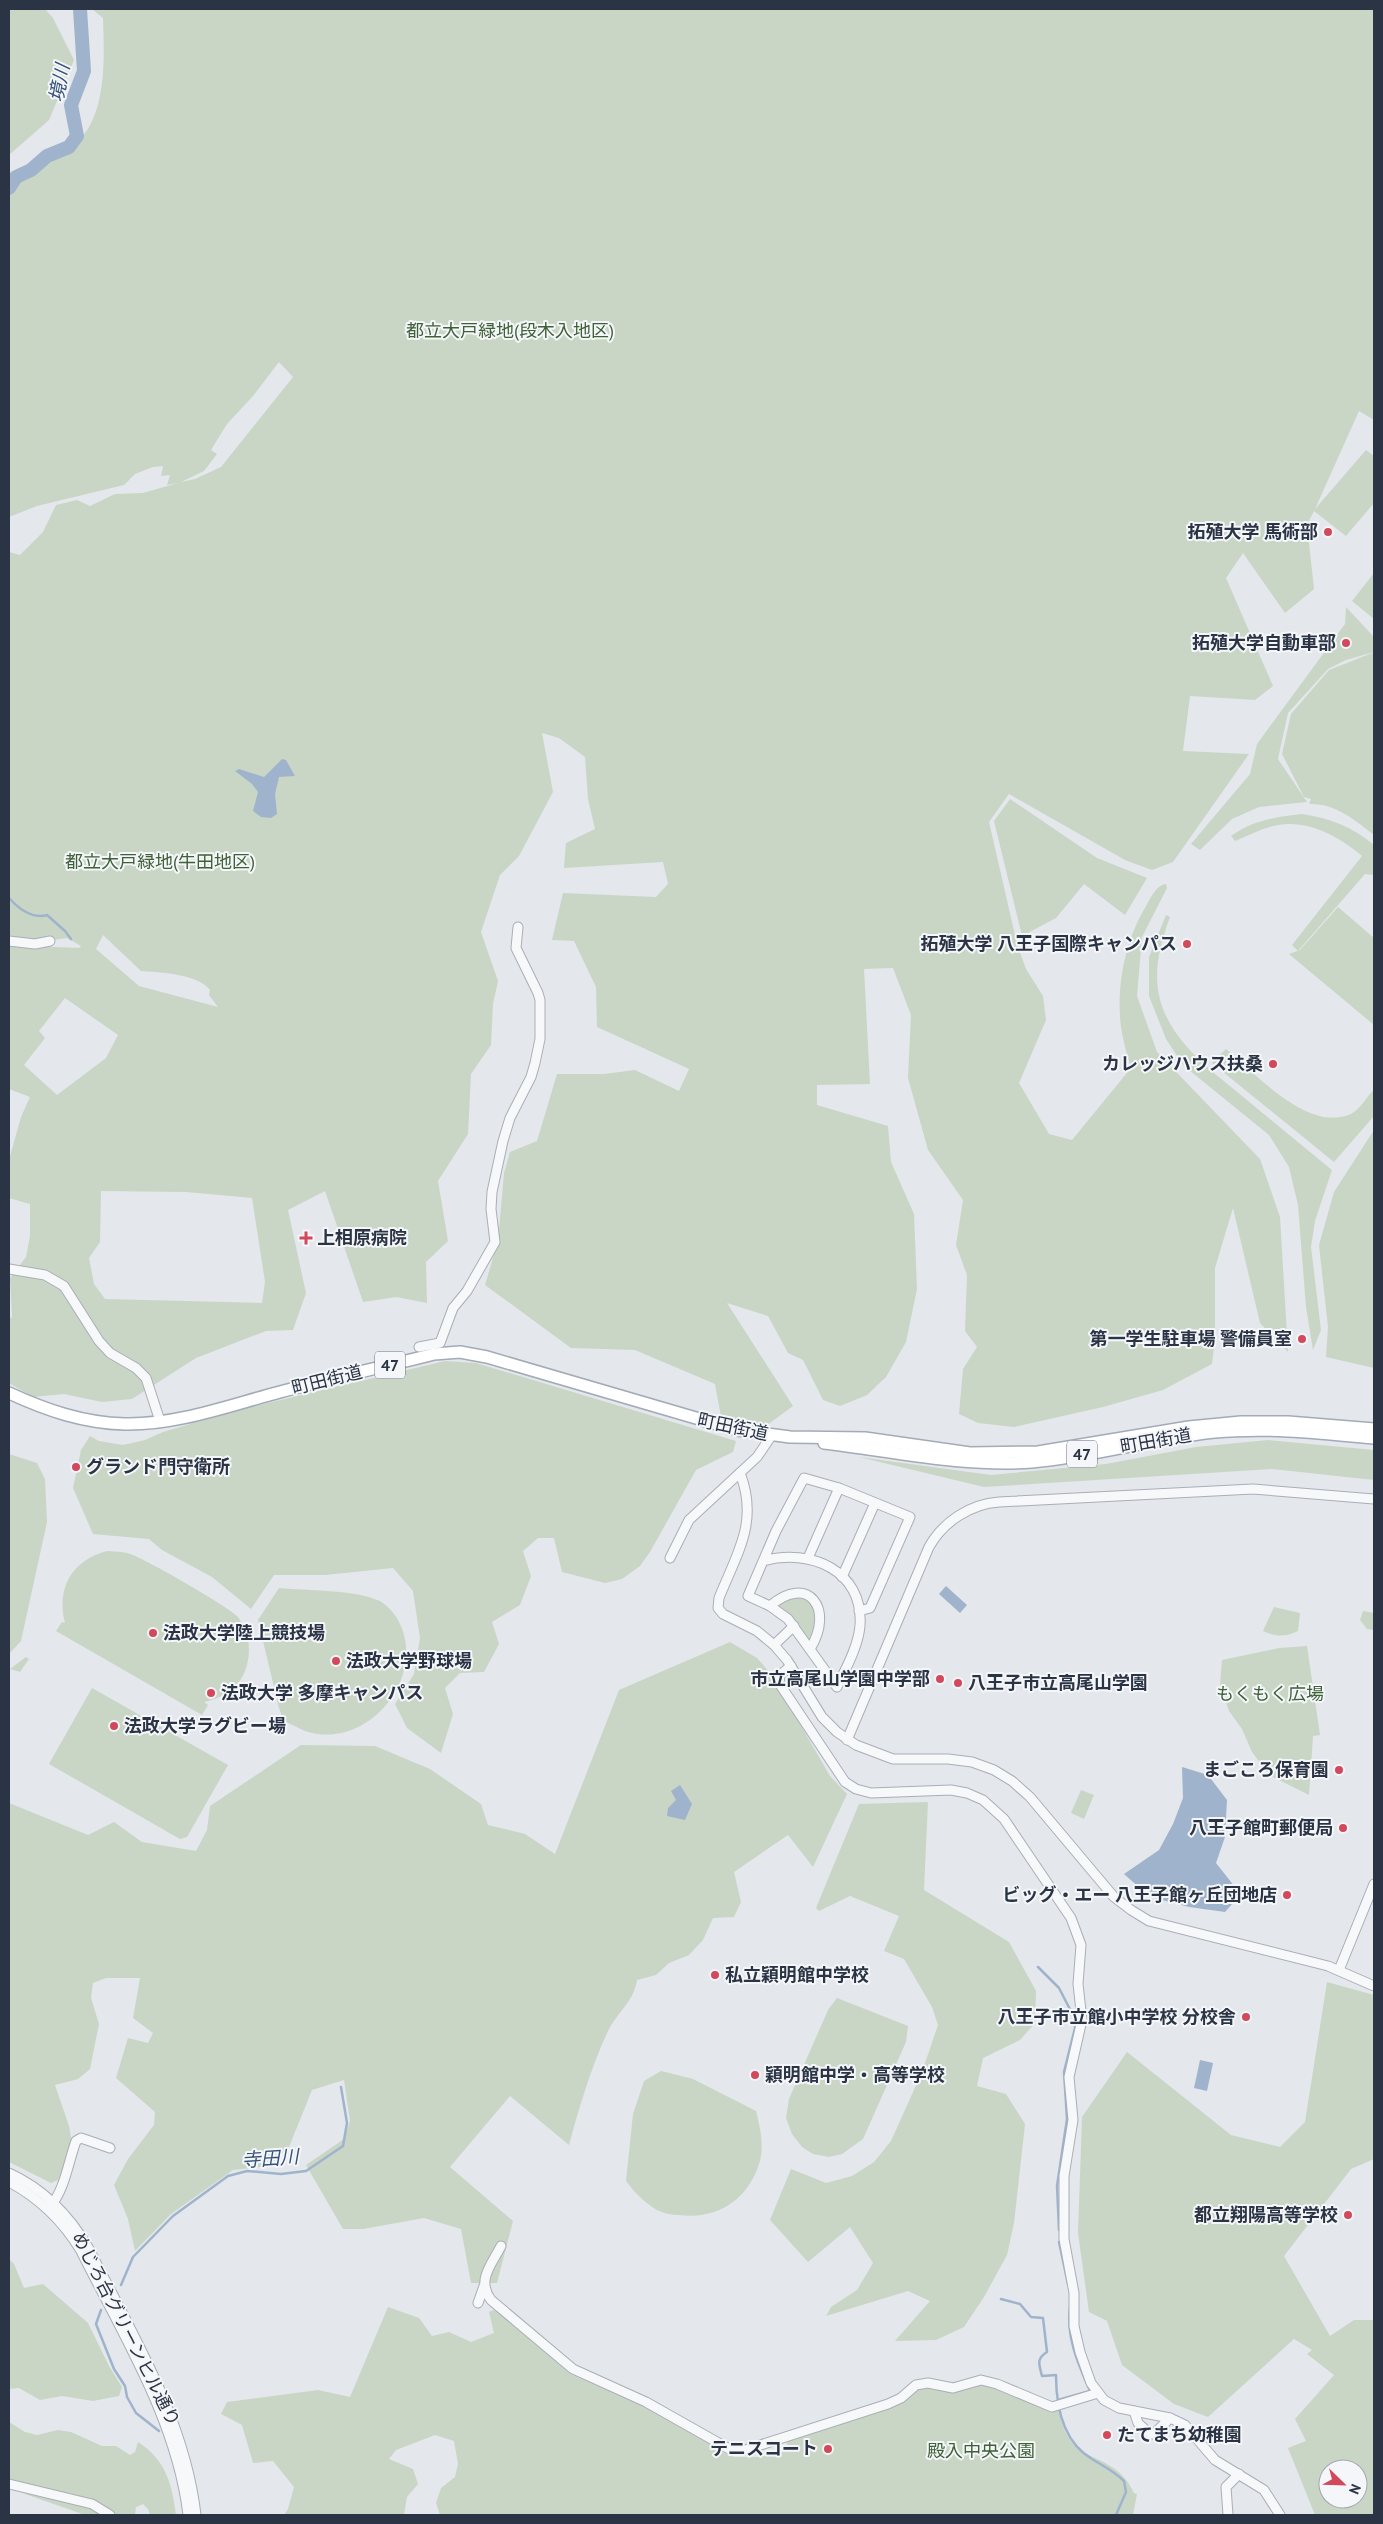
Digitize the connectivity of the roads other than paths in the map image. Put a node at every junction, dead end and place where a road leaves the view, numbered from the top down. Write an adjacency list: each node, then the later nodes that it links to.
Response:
1 (518, 927): 5 (street)
2 (9, 941): 3 (street)
3 (50, 941)
4 (9, 1269): 7 (street)
5 (419, 1348)
6 (9, 1393): 7 (main road, 町田街道 / 47)
7 (160, 1421): 10 (main road, 町田街道 / 47)
8 (1214, 1428): 9 (main road, 町田街道 / 47); 10 (main road, 町田街道 / 47); 11 (main road, 町田街道 / 47)
9 (1374, 1429)
10 (772, 1436): 12 (street)
11 (1374, 1438)
12 (740, 1473): 16 (street); 23 (street)
13 (839, 1488): 15 (street); 17 (street); 18 (street)
14 (1374, 1499): 26 (street)
15 (875, 1503): 19 (street); 21 (street)
16 (670, 1558)
17 (808, 1558): 18 (street); 19 (street)
18 (763, 1561): 20 (street)
19 (842, 1576): 21 (street)
20 (770, 1606): 22 (street); 24 (street)
21 (860, 1611): 24 (street)
22 (794, 1626): 23 (street); 24 (street)
23 (774, 1645): 25 (street)
24 (810, 1649)
25 (791, 1666): 26 (street); 37 (street)
26 (847, 1740): 28 (street)
27 (1374, 1884): 28 (street)
28 (1339, 1970): 29 (street)
29 (1374, 1986)
30 (110, 2148): 33 (street)
31 (9, 2173): 33 (street, めじろ台グリーンヒル通り)
32 (9, 2182): 33 (street, めじろ台グリーンヒル通り)
33 (51, 2206): 43 (street, めじろ台グリーンヒル通り); 44 (street, めじろ台グリーンヒル通り)
34 (501, 2246): 35 (street)
35 (484, 2286): 36 (street); 37 (street)
36 (478, 2303)
37 (1098, 2393): 38 (street)
38 (1134, 2411): 39 (street); 39 (street)
39 (1170, 2418): 40 (street)
40 (1239, 2474): 45 (street); 46 (street)
41 (9, 2484): 42 (street)
42 (110, 2515)
43 (188, 2515)
44 (196, 2515)
45 (1228, 2515)
46 (1280, 2515)

